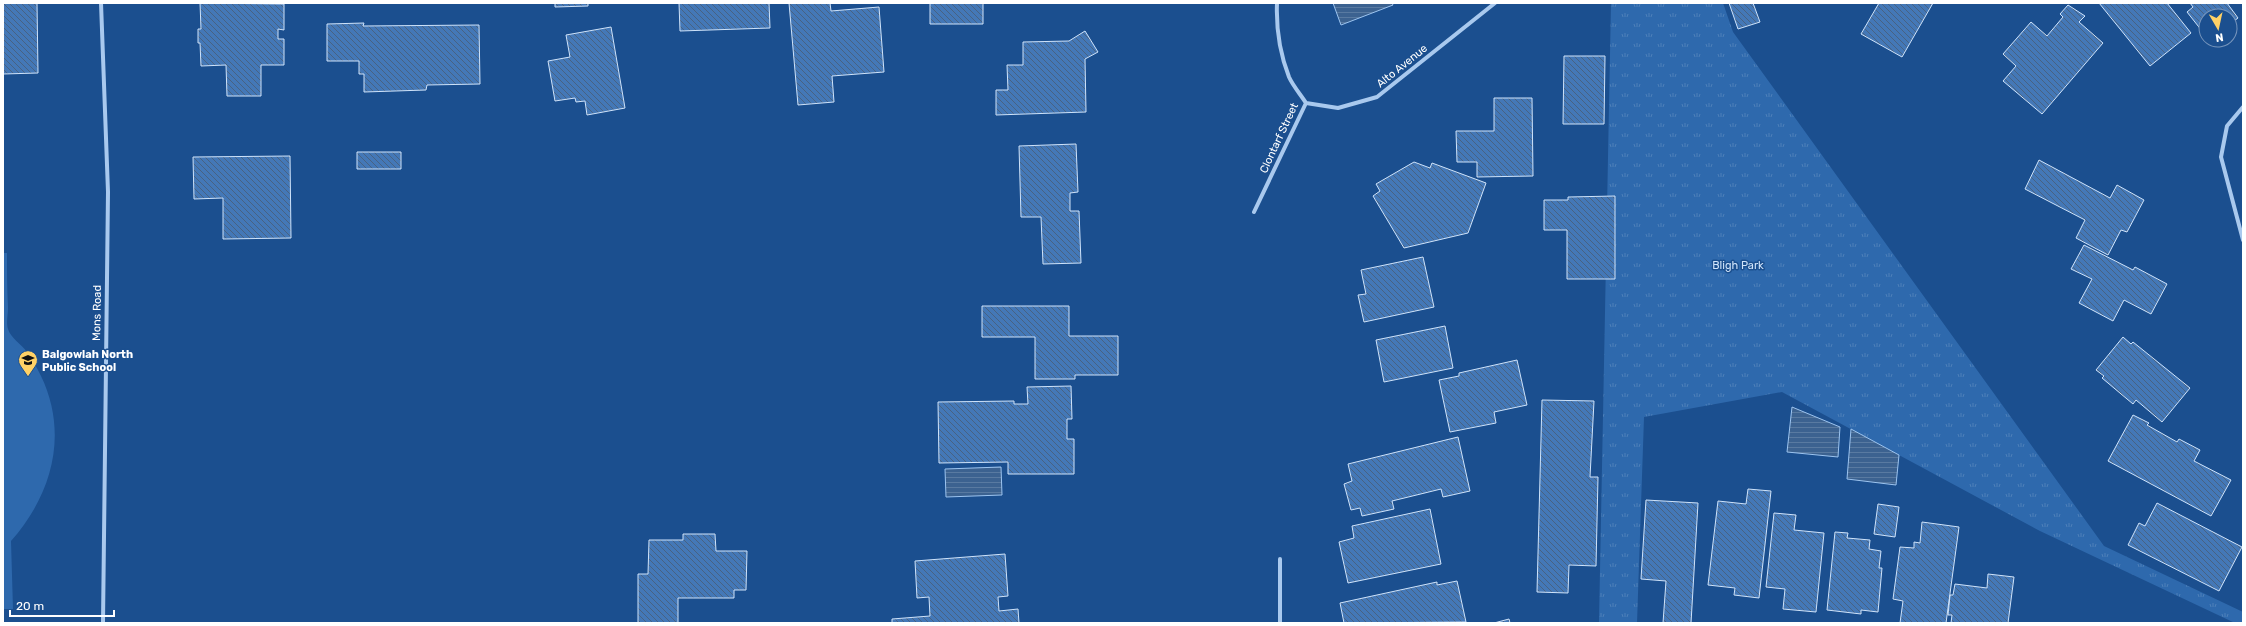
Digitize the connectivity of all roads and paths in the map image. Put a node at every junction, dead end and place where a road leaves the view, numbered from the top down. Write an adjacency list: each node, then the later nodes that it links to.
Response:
1 (101, 3): 9 (street, Mons Road)
2 (1277, 3): 4 (street, Clontarf Street)
3 (1495, 3): 4 (street, Alto Avenue)
4 (1306, 103): 6 (street, Clontarf Street)
5 (2243, 107): 7 (street)
6 (1254, 212)
7 (2243, 240)
8 (1280, 559): 10 (street)
9 (102, 623)
10 (1280, 623)

